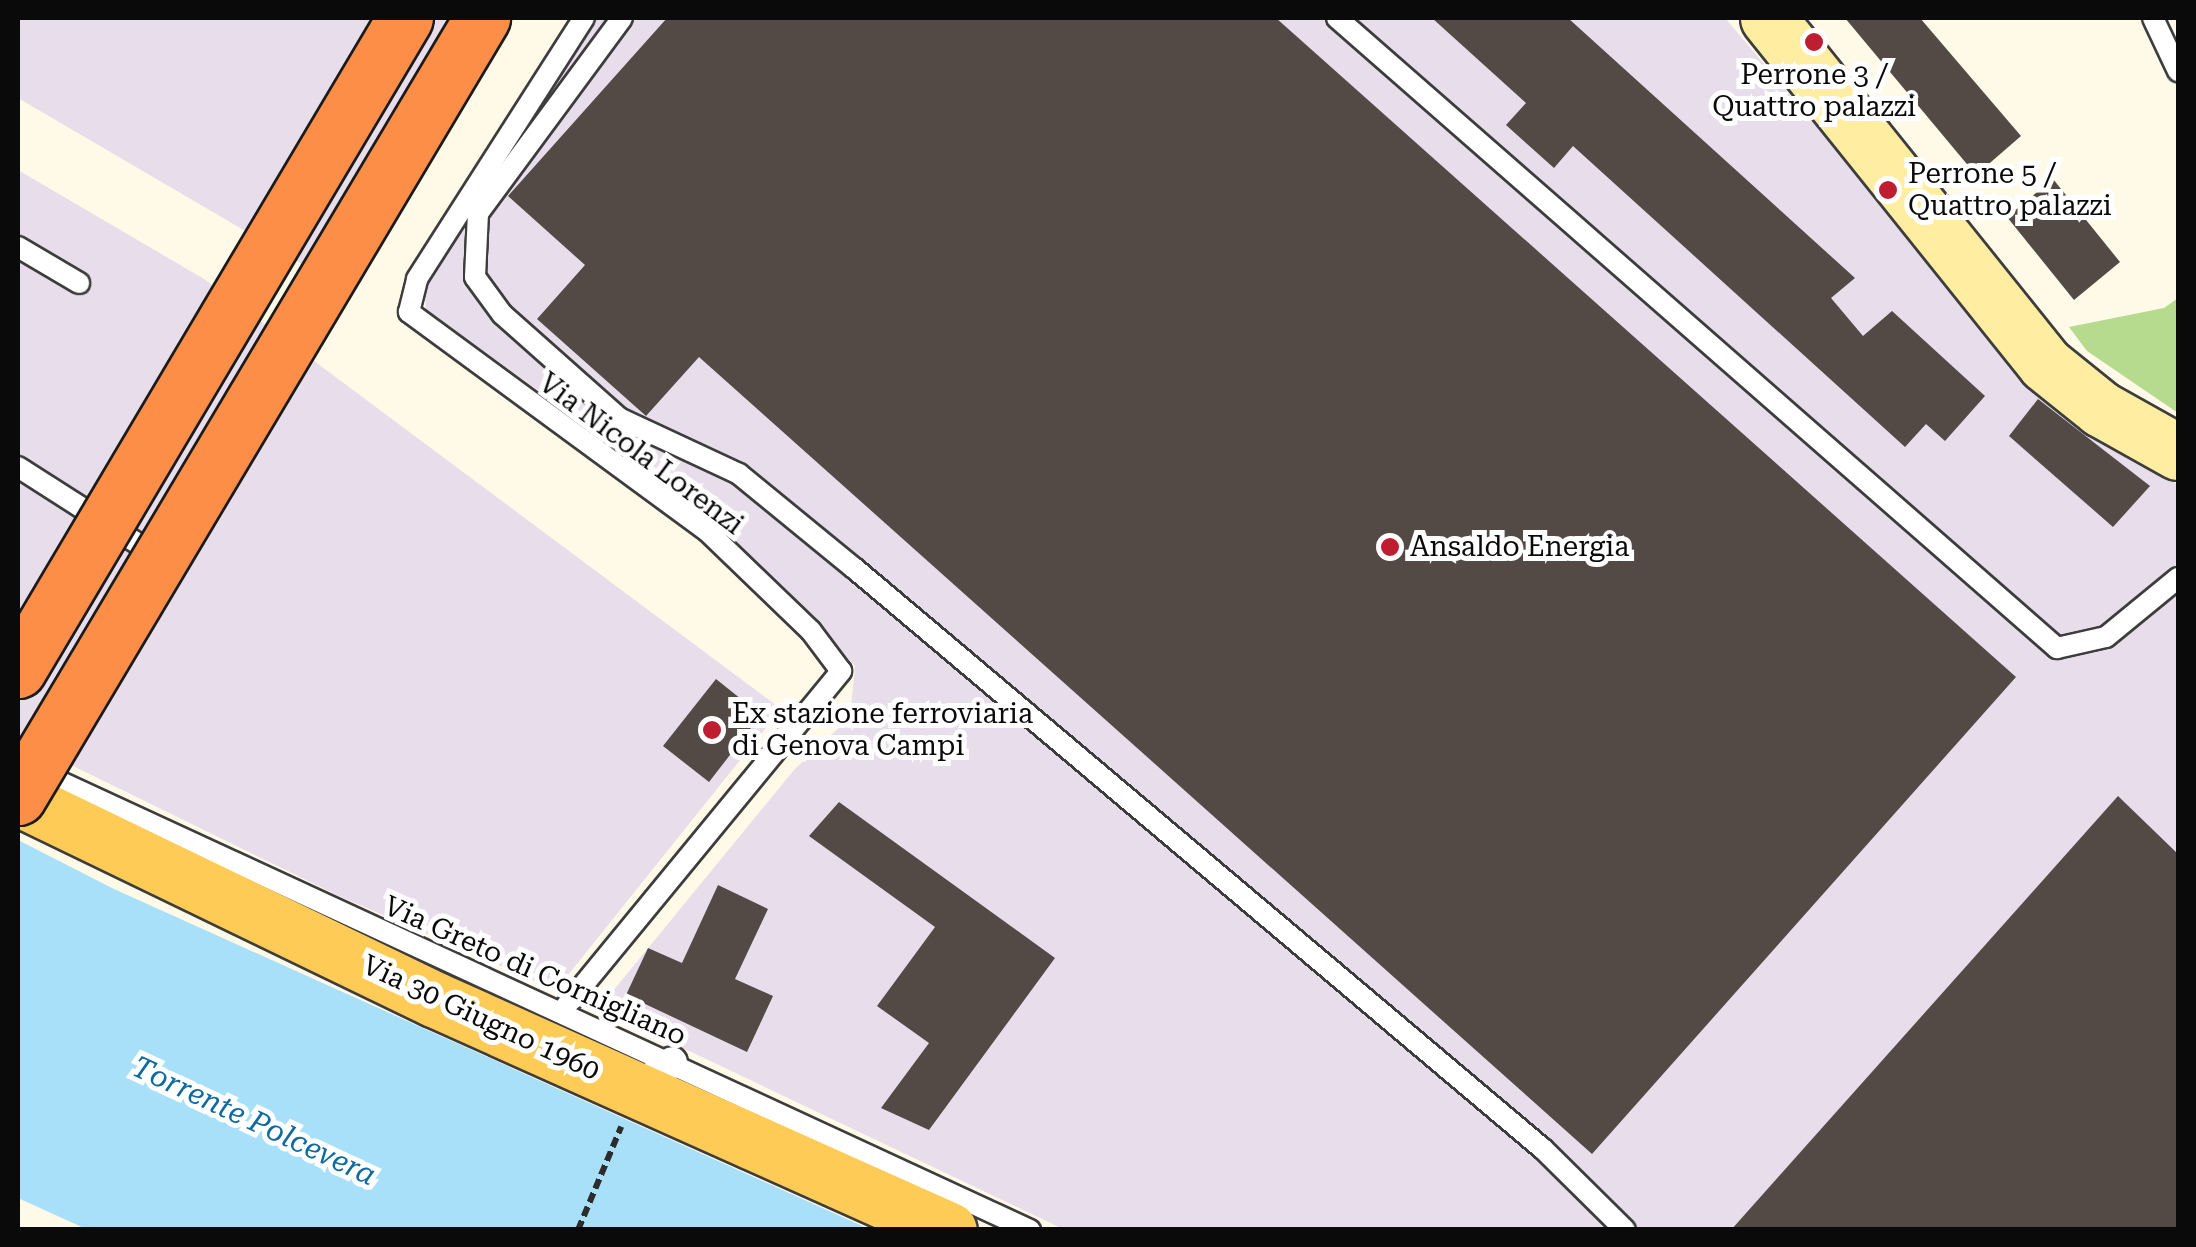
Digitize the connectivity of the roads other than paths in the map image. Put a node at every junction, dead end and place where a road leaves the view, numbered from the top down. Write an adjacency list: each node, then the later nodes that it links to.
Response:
1 (405, 18): 15 (highway, bridge)
2 (482, 18): 17 (highway, bridge)
3 (584, 18): 18 (lane, Via Nicola Lorenzi)
4 (622, 18): 22 (lane)
5 (1336, 18): 14 (lane)
6 (1768, 18): 11 (main road)
7 (2153, 18): 8 (lane)
8 (2178, 70)
9 (18, 247): 10 (lane)
10 (79, 283)
11 (2178, 452)
12 (18, 467): 13 (lane)
13 (140, 545)
14 (2178, 578)
15 (18, 670)
16 (18, 762): 18 (lane, Via Greto di Cornigliano)
17 (18, 797): 19 (main road, Via 30 Giugno 1960)
18 (562, 1011): 19 (lane, Via Greto di Cornigliano)
19 (645, 1088): 20 (main road, Via 30 Giugno 1960); 21 (lane, Via Greto di Cornigliano)
20 (949, 1230)
21 (1030, 1230)
22 (1625, 1230)

